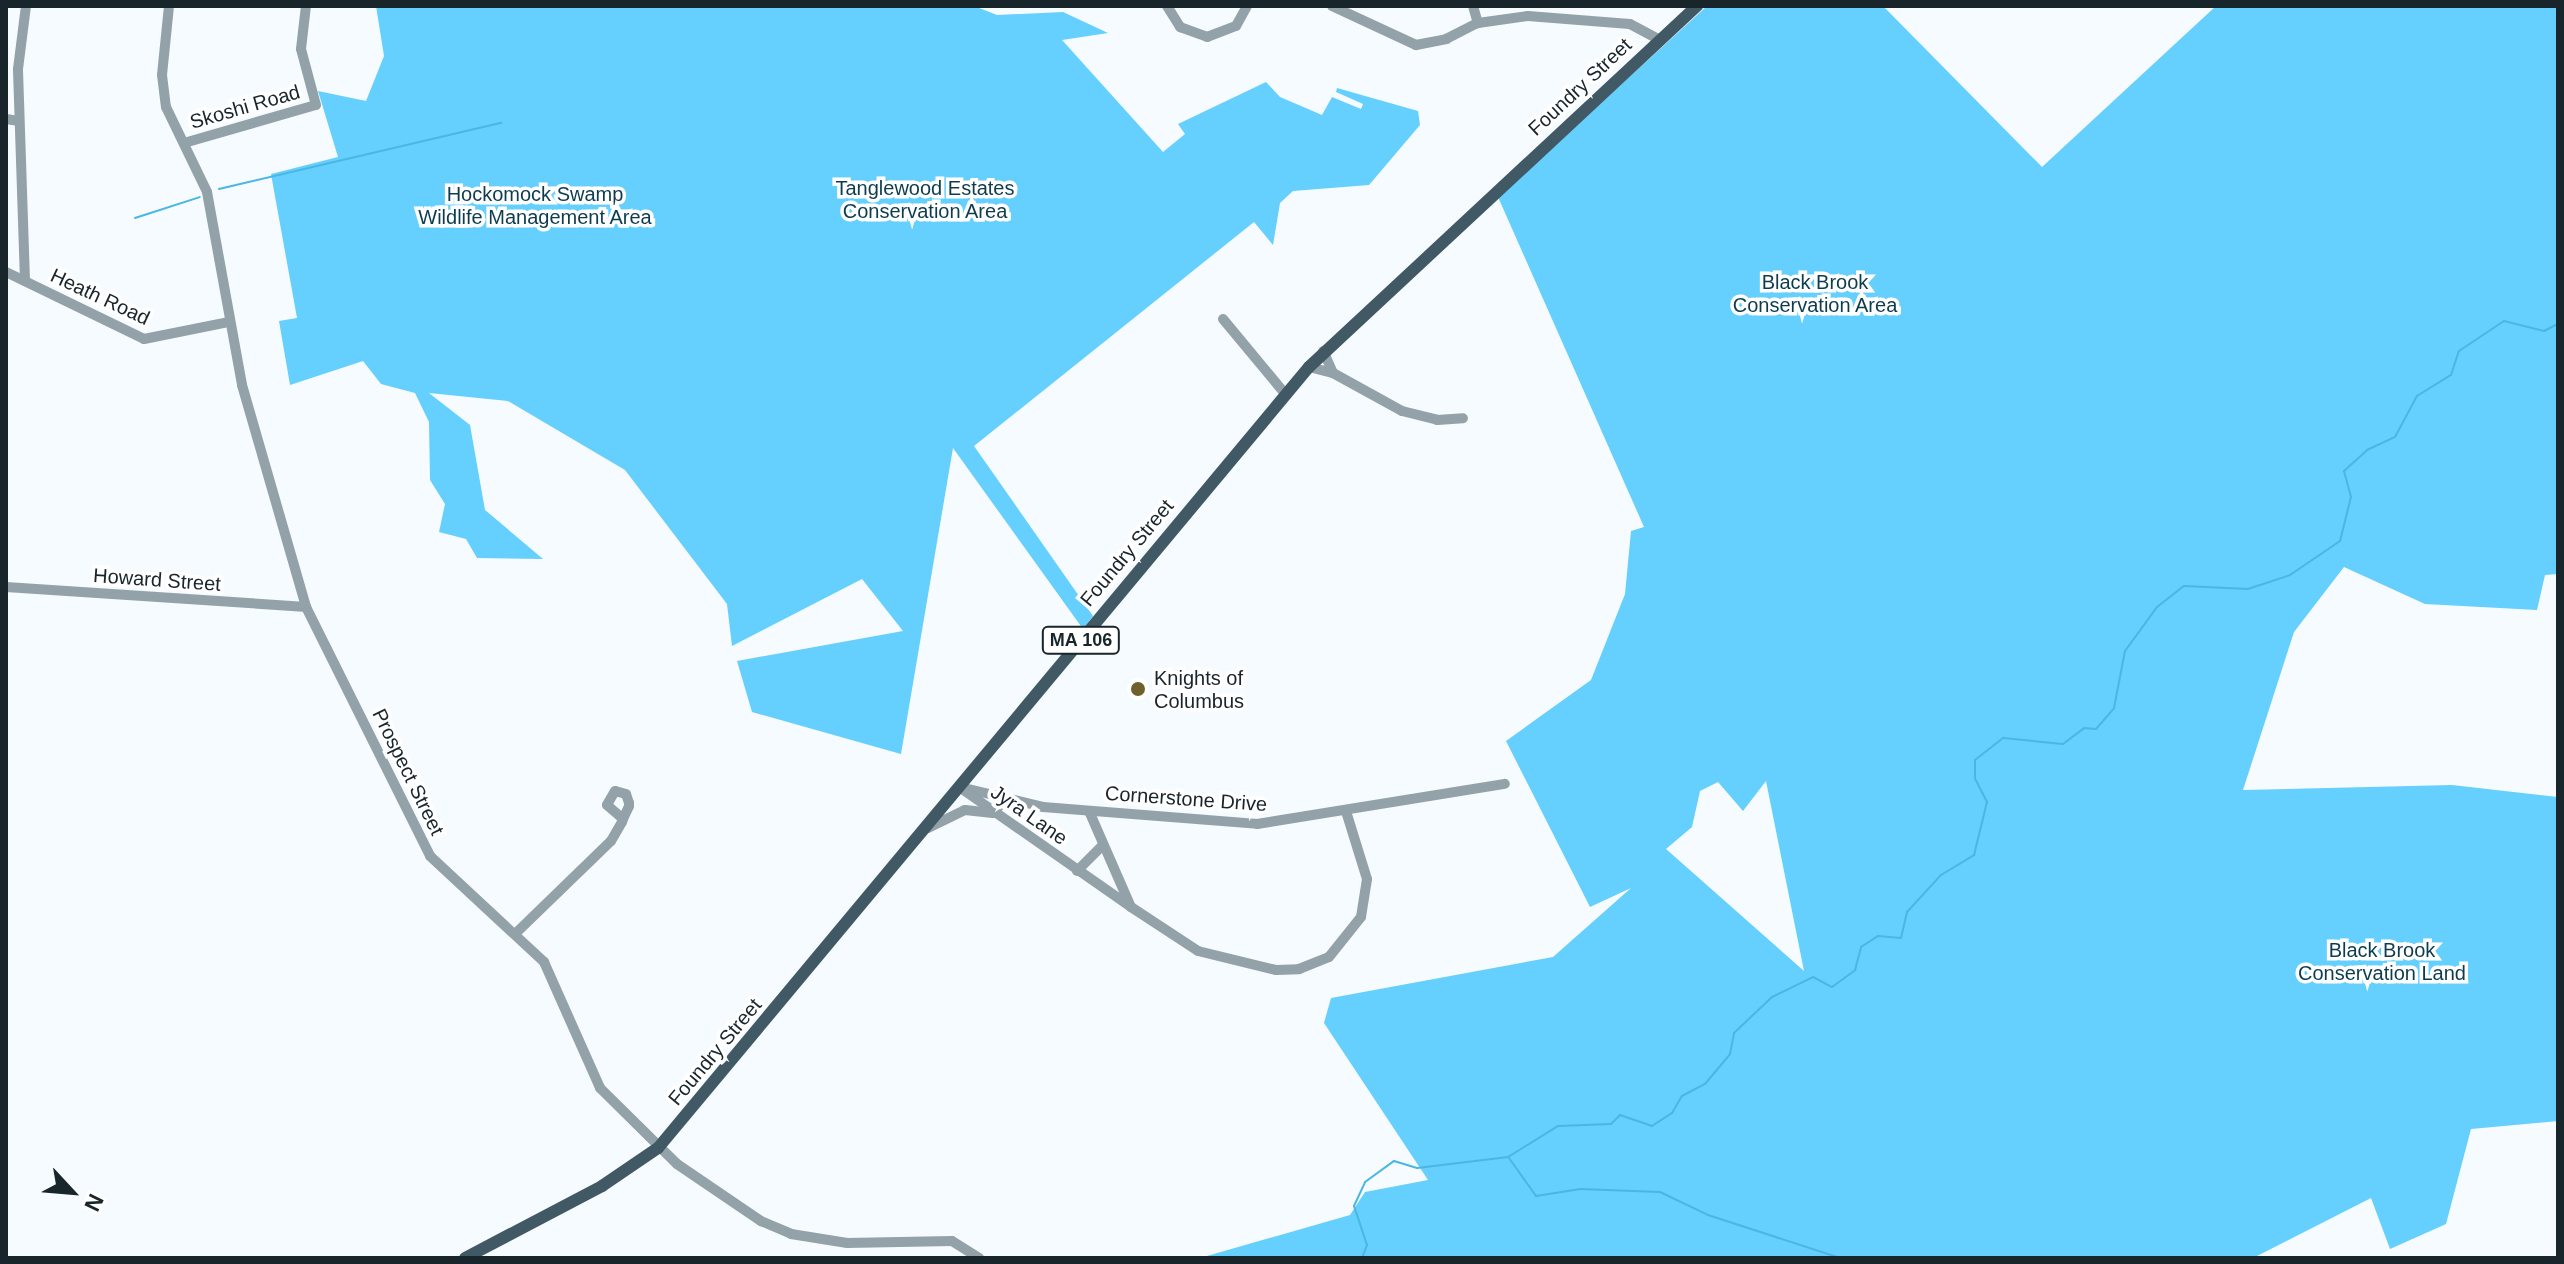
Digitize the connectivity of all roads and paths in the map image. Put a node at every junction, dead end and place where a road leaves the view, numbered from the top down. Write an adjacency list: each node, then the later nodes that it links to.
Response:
1 (26, 6): 12 (street)
2 (169, 6): 13 (street, Prospect Street)
3 (306, 6): 13 (street, Skoshi Road)
4 (1167, 6): 5 (street)
5 (1247, 6)
6 (1332, 6): 9 (street)
7 (1473, 6): 9 (street)
8 (1697, 6): 10 (main road, Foundry Street / MA 106)
9 (1478, 23): 10 (street)
10 (1660, 40): 18 (main road, Foundry Street / MA 106)
11 (6, 119): 12 (street)
12 (19, 121): 15 (street)
13 (184, 143): 17 (street, Prospect Street)
14 (6, 272): 15 (street, Heath Road)
15 (25, 281): 17 (street, Heath Road)
16 (1223, 319): 21 (street)
17 (229, 322): 24 (street, Prospect Street)
18 (1323, 351): 19 (main road, Foundry Street / MA 106); 20 (street)
19 (1309, 367): 20 (street); 21 (main road, Foundry Street / MA 106)
20 (1333, 373): 22 (street)
21 (1286, 395): 26 (main road, Foundry Street / MA 106)
22 (1463, 418)
23 (6, 587): 24 (street, Howard Street)
24 (306, 607): 36 (street, Prospect Street)
25 (1505, 784): 29 (street, Cornerstone Drive)
26 (960, 787): 27 (street, Cornerstone Drive); 30 (street, Jyra Lane); 32 (main road, Foundry Street / MA 106)
27 (1005, 799): 28 (street, Cornerstone Drive); 30 (street)
28 (1089, 811): 29 (street, Cornerstone Drive); 33 (street, Jyra Lane)
29 (1346, 811): 35 (street, Jyra Lane)
30 (993, 813): 32 (street); 34 (street, Jyra Lane)
31 (623, 819): 36 (street)
32 (926, 829): 37 (main road, Foundry Street / MA 106)
33 (1103, 845): 34 (street, Jyra Lane); 35 (street, Jyra Lane)
34 (1077, 871): 35 (street, Jyra Lane)
35 (1131, 907)
36 (516, 933): 37 (street, Prospect Street)
37 (658, 1148): 38 (main road, Foundry Street / MA 106); 39 (street, Prospect Street)
38 (465, 1258)
39 (979, 1258)

